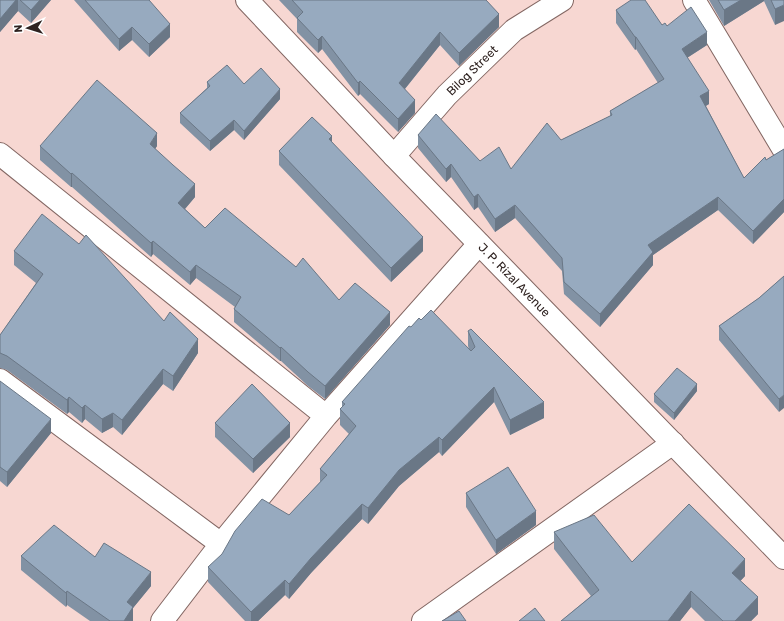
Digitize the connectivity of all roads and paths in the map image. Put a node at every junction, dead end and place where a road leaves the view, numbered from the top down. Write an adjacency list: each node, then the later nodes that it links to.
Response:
1 (247, 0): 6 (street, J. P. Rizal Avenue)
2 (562, 0): 6 (street, Bilog Street)
3 (694, 0): 4 (street)
4 (784, 150)
5 (0, 154): 9 (street)
6 (394, 156): 7 (street, J. P. Rizal Avenue)
7 (479, 244): 9 (street); 10 (street, J. P. Rizal Avenue)
8 (0, 380): 11 (street)
9 (326, 416): 11 (street)
10 (673, 443): 12 (street, J. P. Rizal Avenue); 14 (street)
11 (221, 544): 13 (street)
12 (784, 558)
13 (162, 621)
14 (423, 621)

